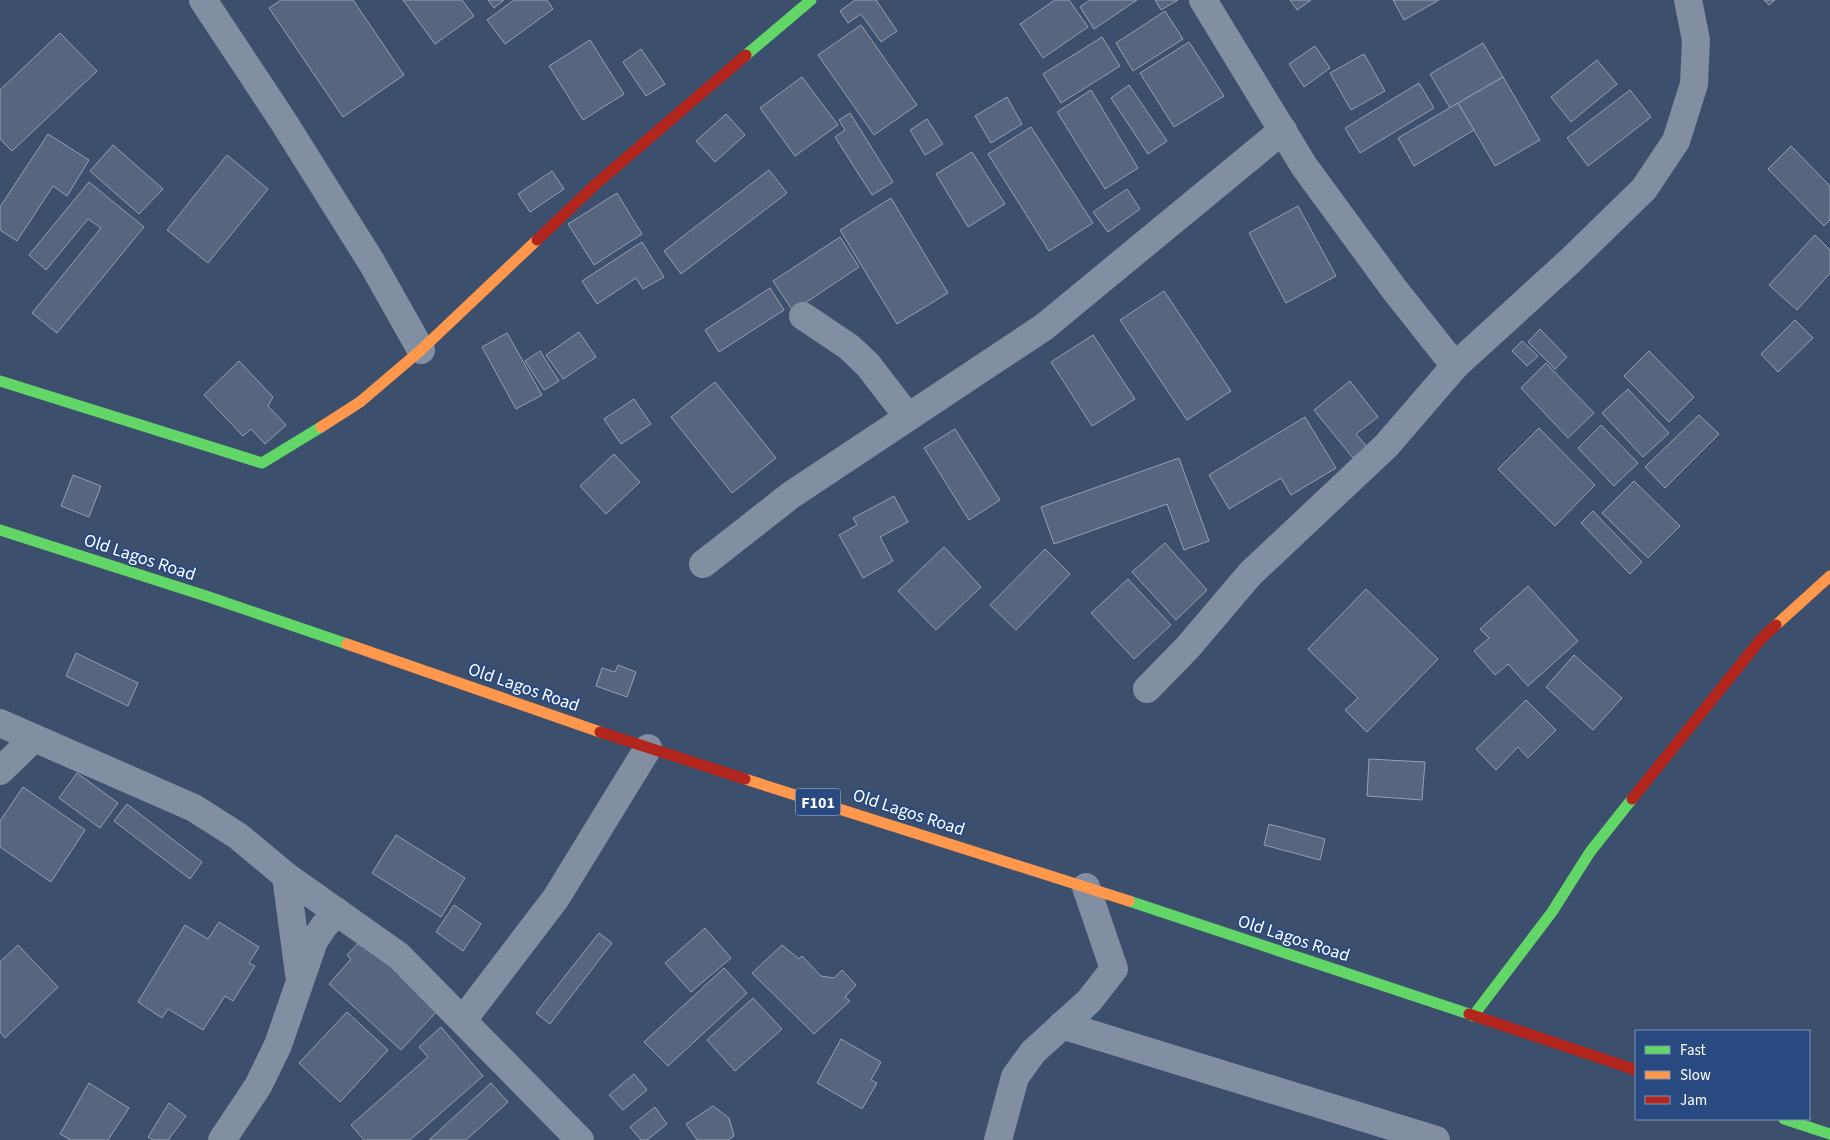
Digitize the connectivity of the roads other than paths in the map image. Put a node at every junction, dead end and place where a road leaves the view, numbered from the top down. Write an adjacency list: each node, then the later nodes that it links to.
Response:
1 (203, 0): 7 (street)
2 (812, 0): 7 (main road)
3 (1203, 0): 5 (street)
4 (1688, 0): 8 (street)
5 (1283, 130): 8 (street); 10 (street)
6 (803, 316): 10 (street)
7 (421, 350): 9 (main road)
8 (1455, 366): 14 (street)
9 (0, 381)
10 (908, 417): 12 (street)
11 (0, 530): 17 (main road, Old Lagos Road / F101)
12 (703, 564)
13 (1830, 576): 23 (main road)
14 (1147, 688)
15 (0, 724): 16 (street)
16 (34, 738): 18 (street); 19 (street)
17 (648, 748): 20 (main road, Old Lagos Road / F101); 24 (street)
18 (0, 771)
19 (286, 876): 21 (street); 22 (street)
20 (1086, 887): 23 (main road, Old Lagos Road / F101); 25 (street)
21 (337, 912): 22 (street); 24 (street)
22 (300, 978): 30 (street)
23 (1473, 1016): 26 (main road, Old Lagos Road / F101)
24 (463, 1020): 31 (street)
25 (1062, 1025): 29 (street); 32 (street)
26 (1635, 1070)
27 (1787, 1120): 28 (main road)
28 (1830, 1134)
29 (1405, 1135): 33 (street)
30 (222, 1140)
31 (580, 1140)
32 (998, 1140)
33 (1436, 1140)

